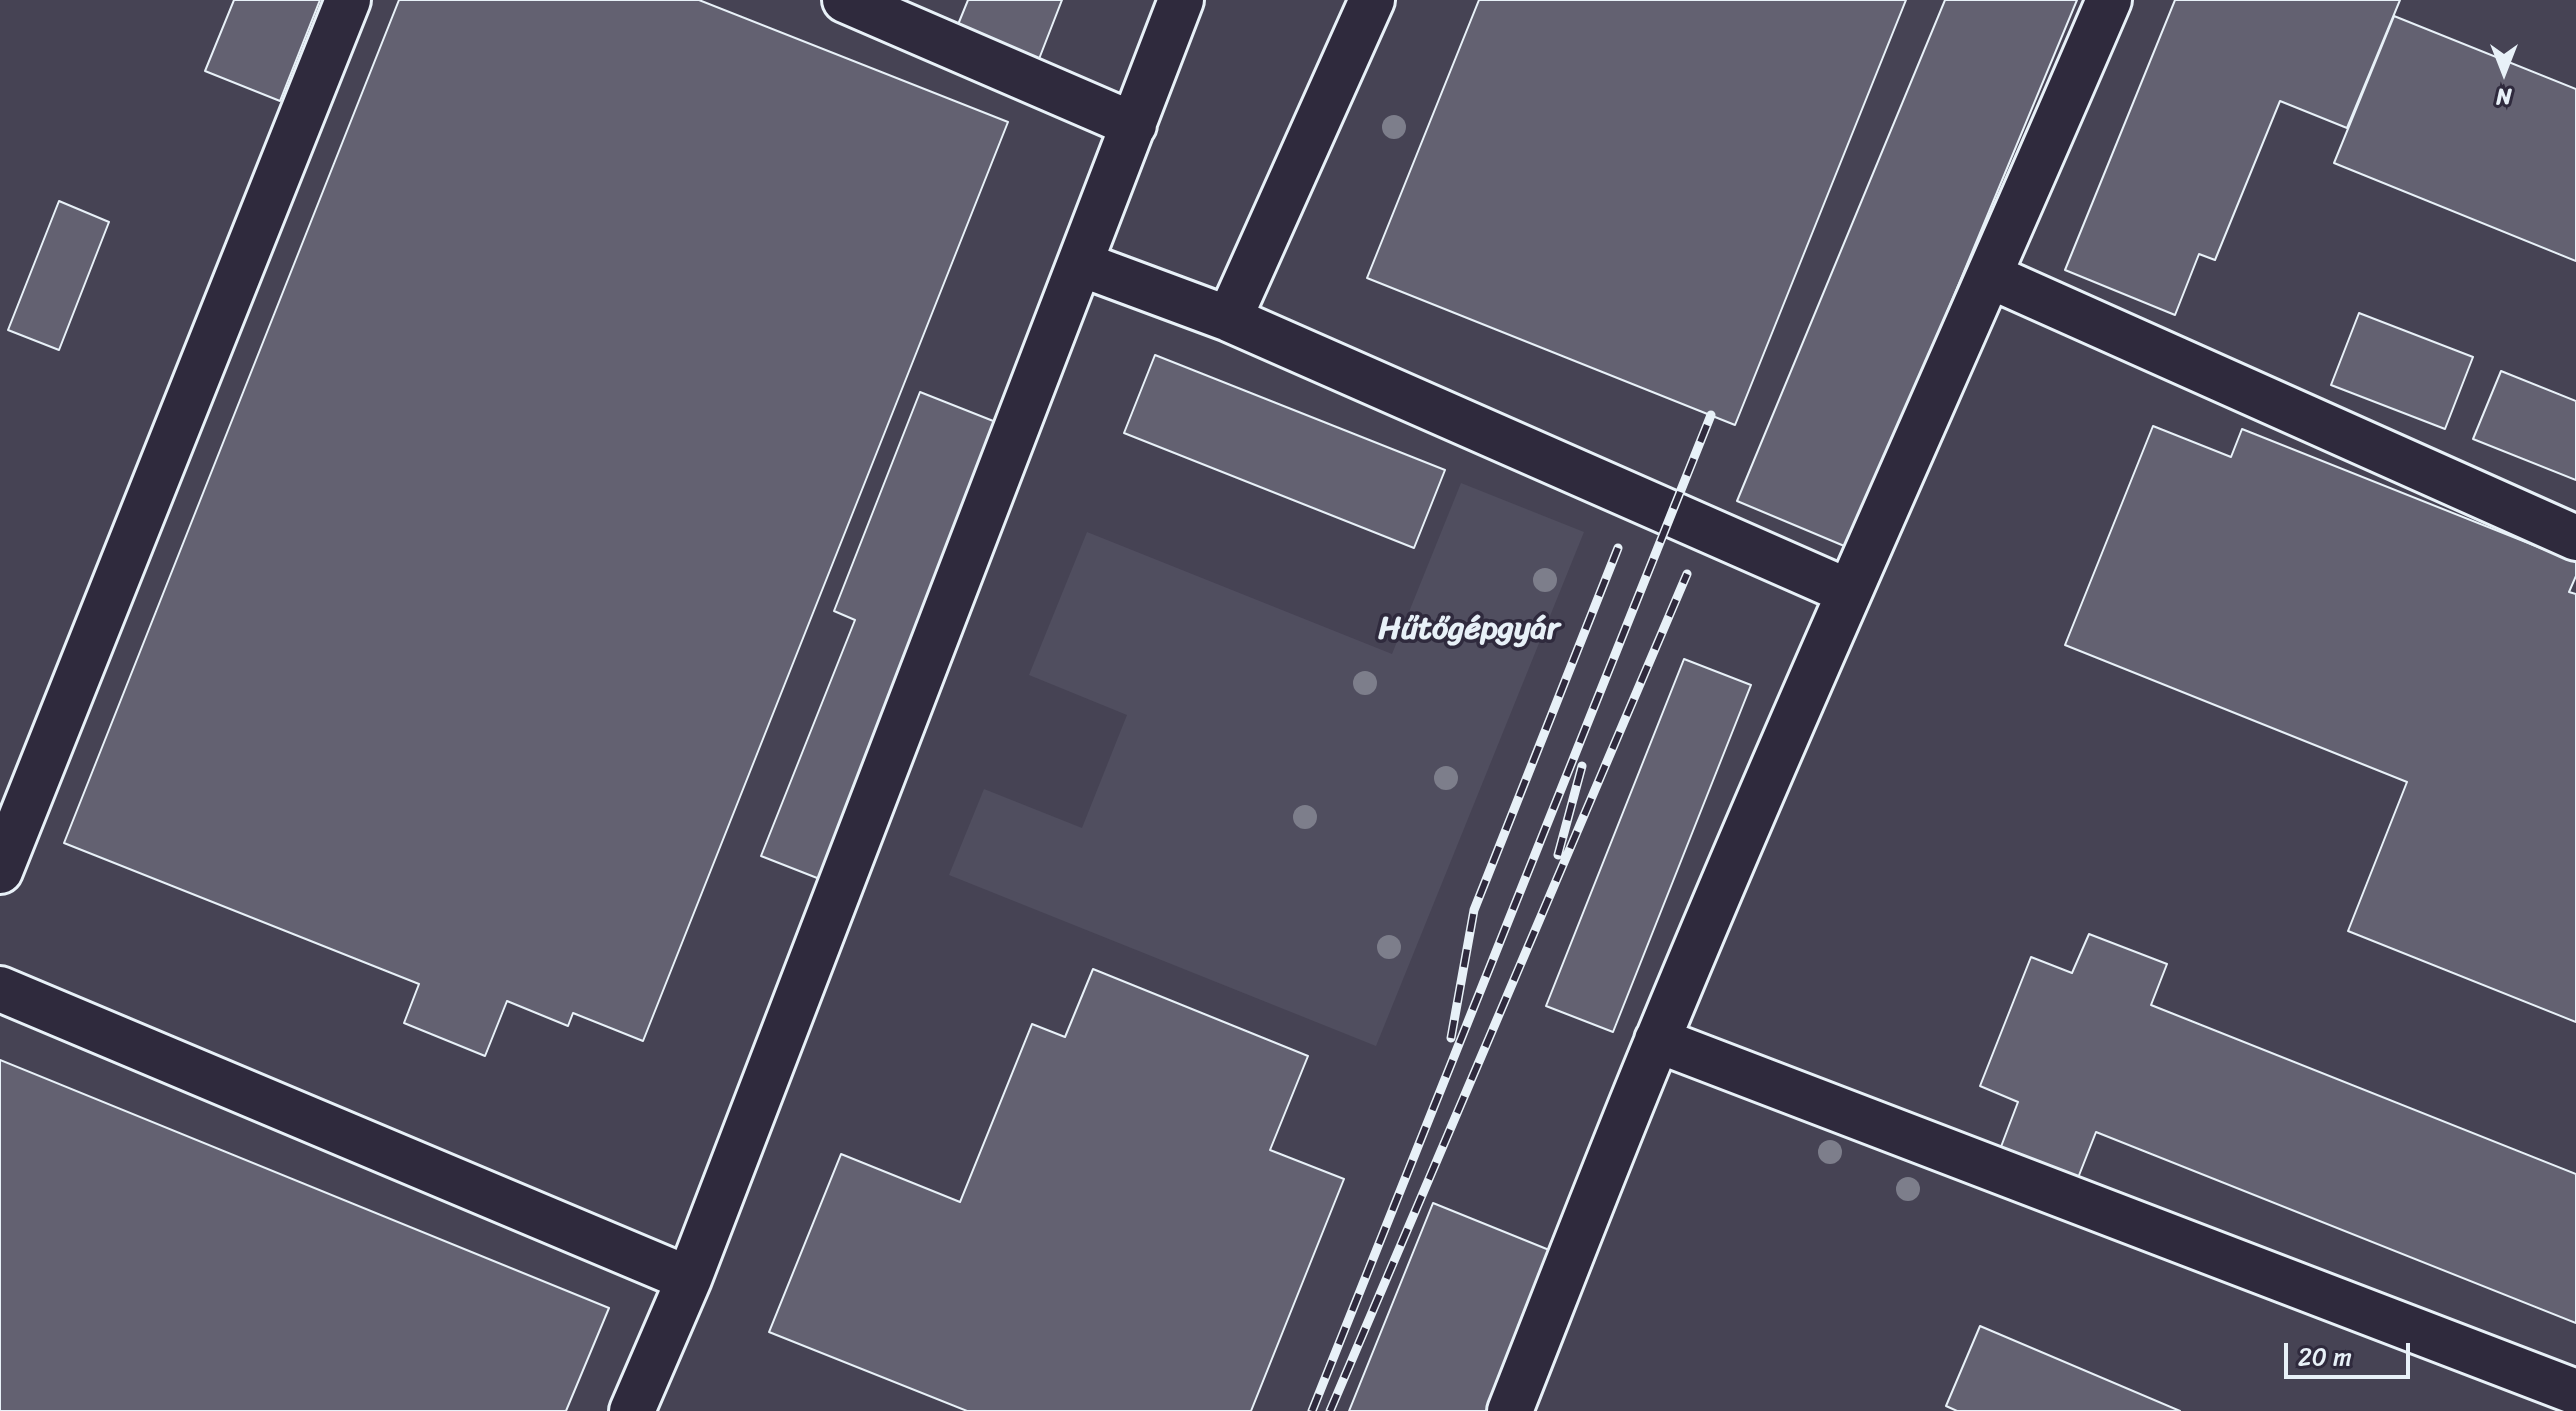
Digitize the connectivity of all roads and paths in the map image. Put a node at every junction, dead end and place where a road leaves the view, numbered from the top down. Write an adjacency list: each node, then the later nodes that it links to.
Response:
1 (348, 0): 12 (lane)
2 (845, 0): 6 (lane)
3 (1181, 0): 6 (lane)
4 (1372, 0): 9 (lane)
5 (2109, 0): 8 (lane)
6 (1134, 125): 7 (lane)
7 (1081, 264): 9 (lane); 15 (lane)
8 (1990, 276): 10 (lane); 11 (lane)
9 (1229, 319): 11 (lane)
10 (2576, 538)
11 (1849, 592): 14 (lane)
12 (0, 871)
13 (0, 989): 15 (lane)
14 (1657, 1040): 16 (lane); 18 (lane)
15 (689, 1279): 17 (lane)
16 (2576, 1392)
17 (632, 1411)
18 (1510, 1411)

